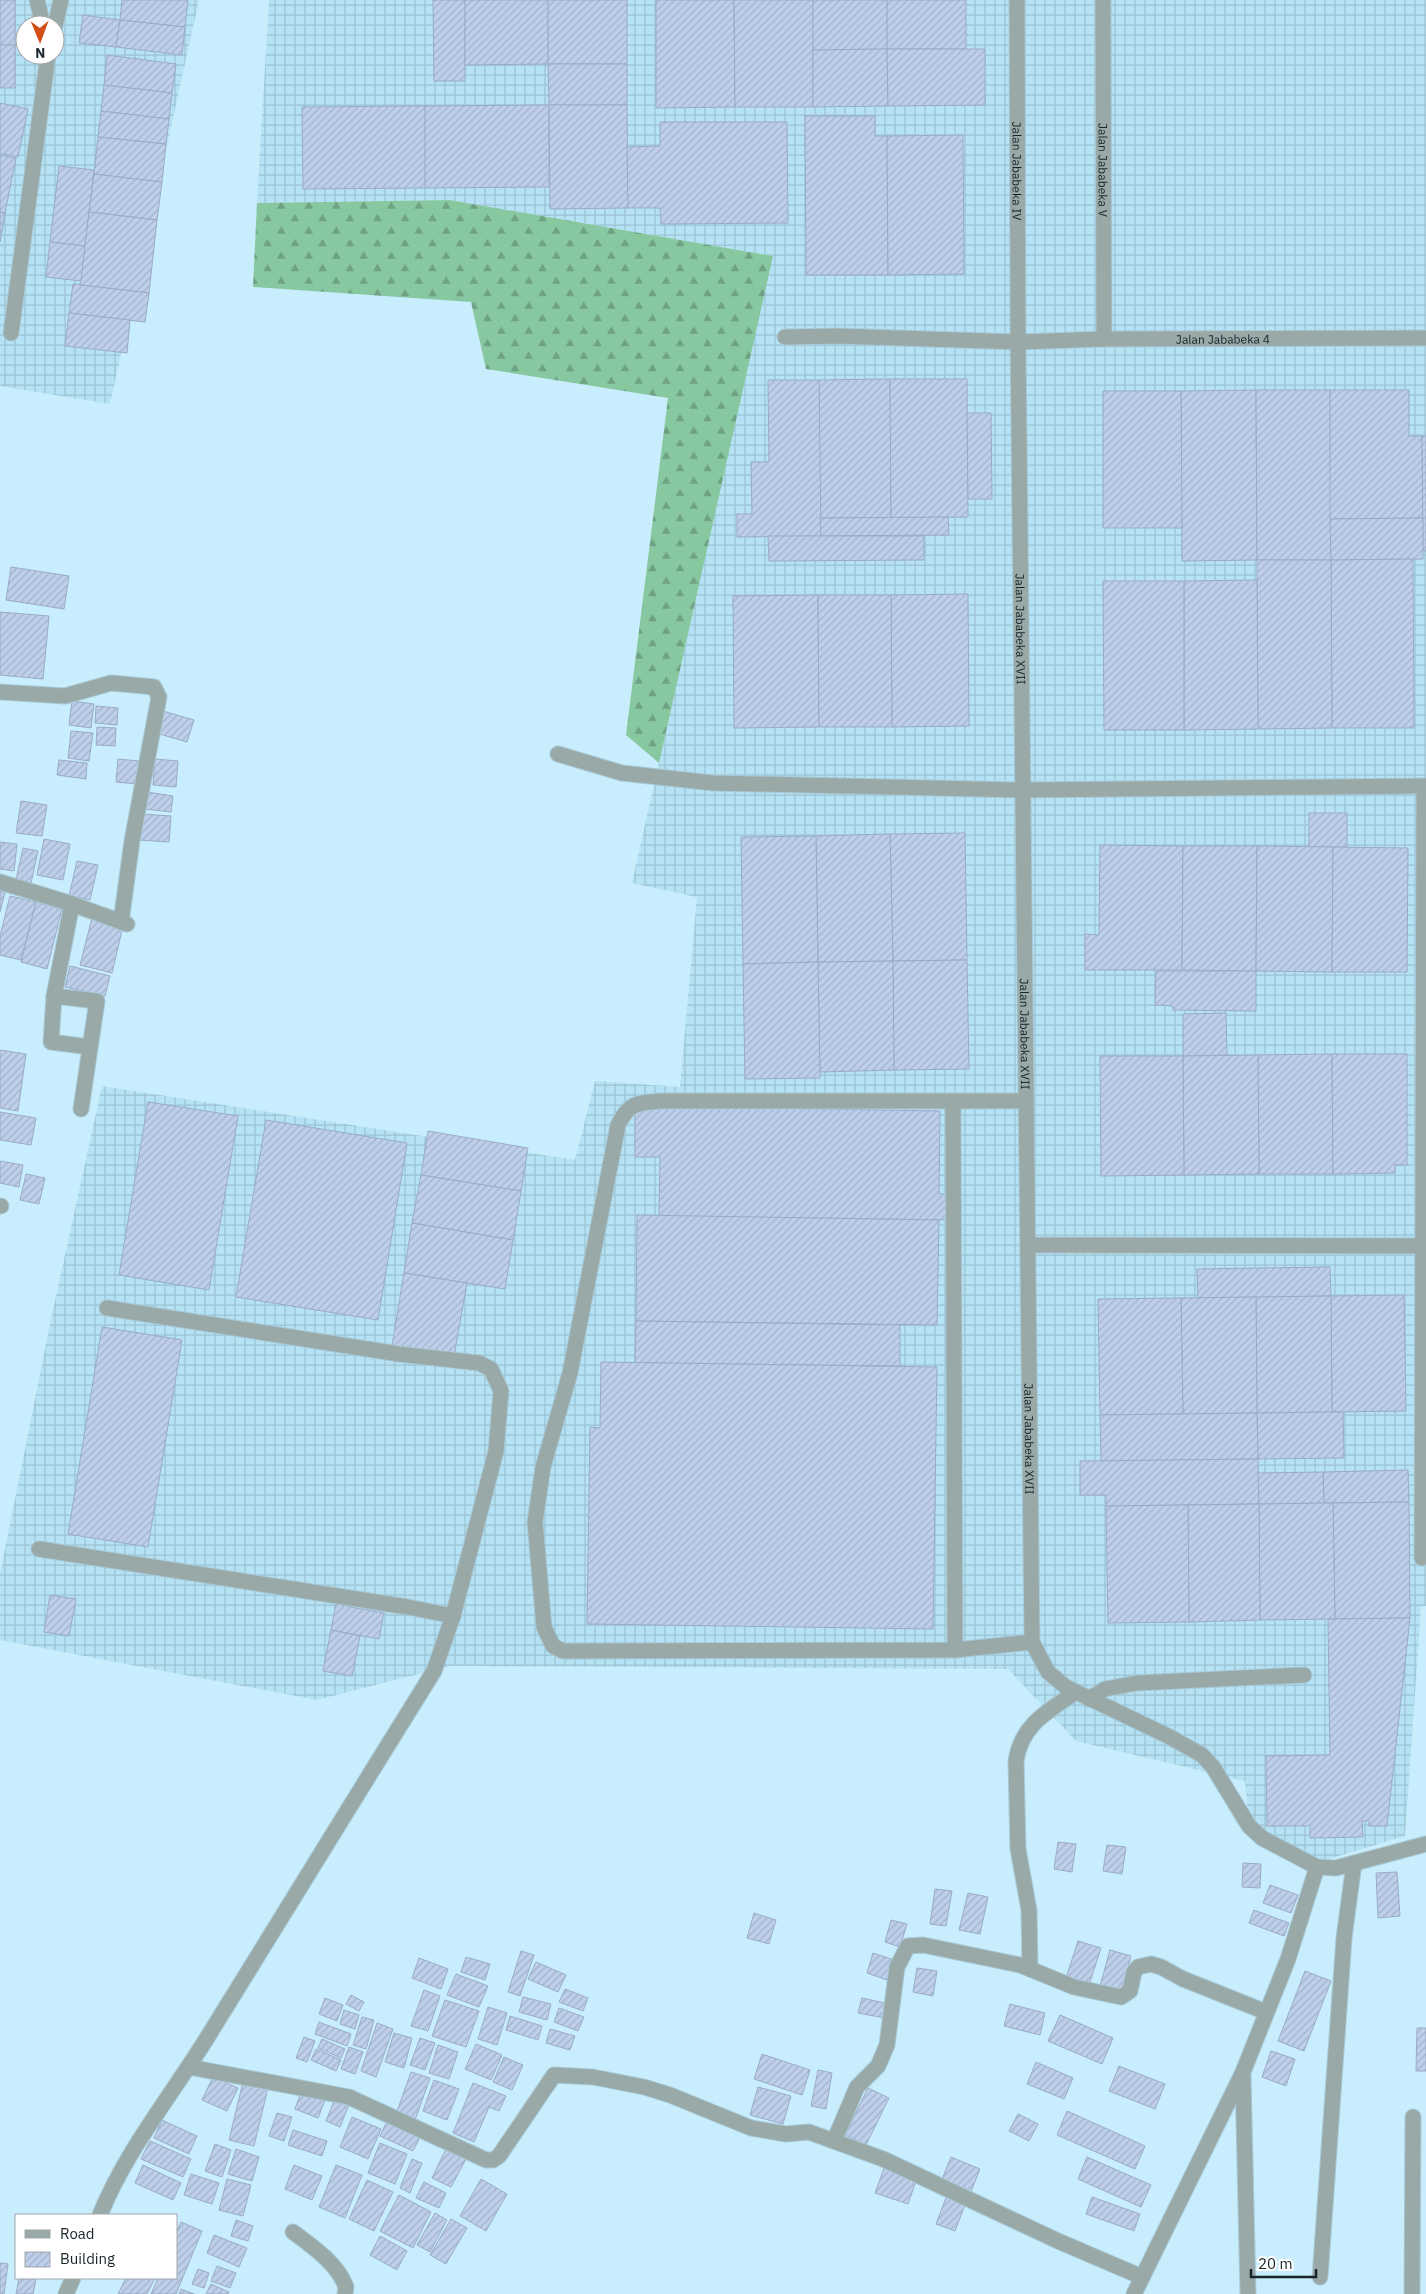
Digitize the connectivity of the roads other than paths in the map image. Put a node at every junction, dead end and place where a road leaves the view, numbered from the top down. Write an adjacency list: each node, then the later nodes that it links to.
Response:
1 (37, 0): 5 (street)
2 (61, 0): 6 (street)
3 (1017, 0): 12 (street, Jalan Jababeka IV)
4 (1103, 0): 11 (street, Jalan Jababeka V)
5 (41, 15)
6 (58, 15)
7 (47, 65): 8 (street)
8 (11, 333)
9 (785, 337): 12 (street, Jalan Jababeka 4)
10 (1426, 338): 11 (street, Jalan Jababeka 4)
11 (1104, 339): 12 (street, Jalan Jababeka 4)
12 (1018, 342): 16 (street, Jalan Jababeka XVII)
13 (0, 692): 18 (street)
14 (558, 754): 16 (street)
15 (1425, 786): 16 (street); 25 (street)
16 (1023, 790): 22 (street, Jalan Jababeka XVII)
17 (0, 882): 18 (street)
18 (72, 904): 19 (street)
19 (54, 996): 20 (street); 20 (street)
20 (90, 1047): 23 (street)
21 (953, 1101): 22 (street); 31 (street); 31 (street)
22 (1026, 1101): 24 (street, Jalan Jababeka XVII)
23 (81, 1109)
24 (1028, 1246): 25 (street); 30 (street, Jalan Jababeka XVII)
25 (1424, 1246): 28 (street)
26 (107, 1308): 29 (street)
27 (39, 1549): 29 (street)
28 (1422, 1558)
29 (453, 1616): 40 (street)
30 (1032, 1642): 31 (street); 33 (street, Jalan Jababeka XVII)
31 (955, 1650)
32 (1304, 1675): 34 (street)
33 (1076, 1692): 34 (street, Jalan Jababeka XVII); 38 (street)
34 (1089, 1699): 37 (street, Jalan Jababeka XVII)
35 (1426, 1844): 36 (street)
36 (1354, 1863): 37 (street); 47 (street)
37 (1317, 1867): 39 (street)
38 (1030, 1969): 39 (street); 43 (street)
39 (1266, 2012): 41 (street)
40 (189, 2067): 43 (street); 44 (street)
41 (1242, 2072): 46 (street); 52 (street)
42 (1413, 2117): 53 (street)
43 (834, 2141): 46 (street)
44 (100, 2214)
45 (293, 2232): 50 (street)
46 (1142, 2277): 51 (street)
47 (1320, 2277)
48 (73, 2279): 49 (street)
49 (66, 2294)
50 (344, 2294)
51 (1134, 2294)
52 (1248, 2294)
53 (1412, 2294)

